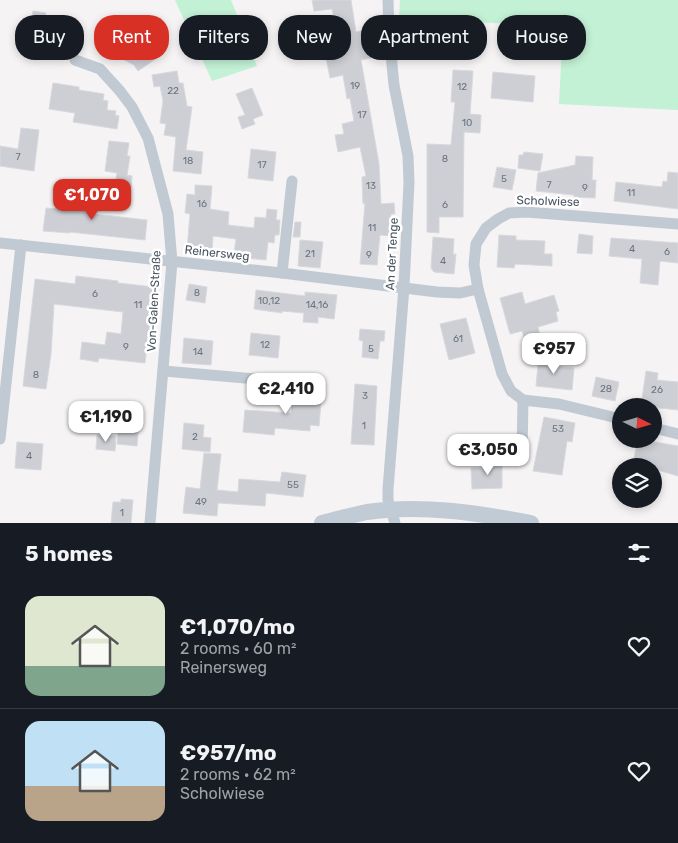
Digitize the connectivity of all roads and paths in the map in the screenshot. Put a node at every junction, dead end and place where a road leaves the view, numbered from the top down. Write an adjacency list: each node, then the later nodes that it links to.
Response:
1 (388, 0): 9 (street, An der Tenge)
2 (75, 60): 7 (street, Von-Galen-Straße)
3 (292, 181): 8 (street)
4 (678, 224): 10 (street, Scholwiese)
5 (0, 243): 6 (street, Reinersweg)
6 (21, 245): 7 (street, Reinersweg); 17 (street)
7 (172, 262): 8 (street, Reinersweg); 11 (street, Von-Galen-Straße)
8 (282, 273): 9 (street, Reinersweg)
9 (404, 287): 10 (street); 19 (street, An der Tenge)
10 (478, 289): 13 (street, Scholwiese)
11 (164, 370): 12 (street); 20 (street, Von-Galen-Straße)
12 (267, 380)
13 (523, 400): 14 (street); 18 (street)
14 (612, 417)
15 (662, 430): 16 (street)
16 (678, 434)
17 (0, 439)
18 (522, 456)
19 (393, 517): 21 (main road); 22 (main road)
20 (150, 523)
21 (322, 523)
22 (531, 523)

